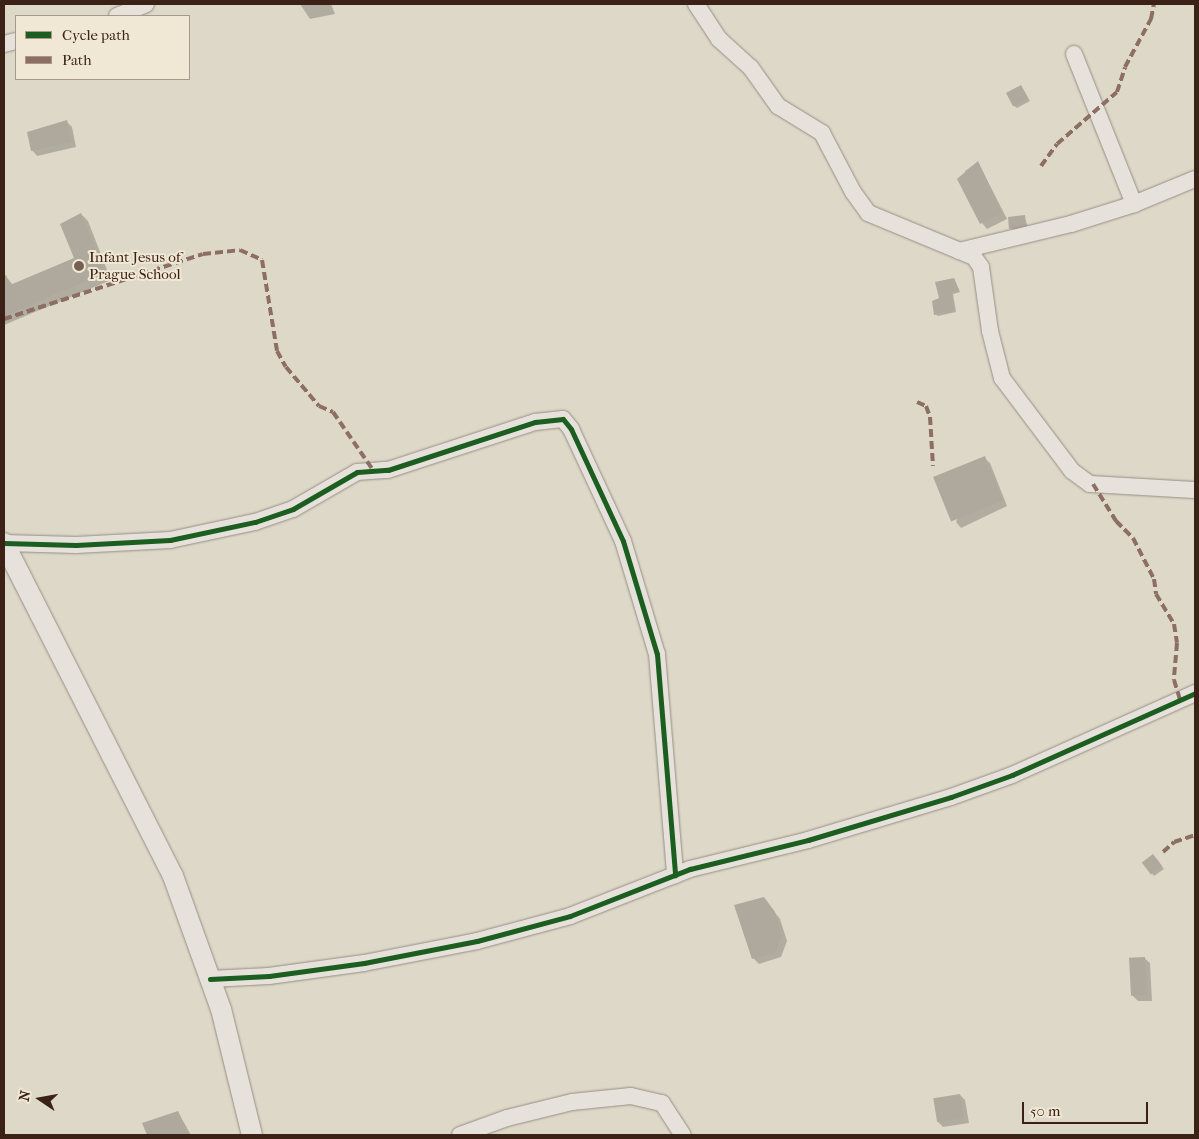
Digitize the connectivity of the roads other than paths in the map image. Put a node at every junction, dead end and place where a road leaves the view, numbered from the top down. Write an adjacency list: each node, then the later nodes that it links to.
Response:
1 (146, 4): 3 (street)
2 (696, 4): 7 (street)
3 (119, 15)
4 (1074, 54): 6 (street)
5 (1195, 179): 6 (street)
6 (1134, 204): 7 (street)
7 (952, 253): 8 (street)
8 (1195, 490)
9 (4, 543): 11 (street); 12 (street)
10 (1195, 693): 11 (street)
11 (675, 875): 12 (street)
12 (210, 978): 13 (street)
13 (252, 1135)
14 (460, 1135): 15 (street)
15 (683, 1135)

